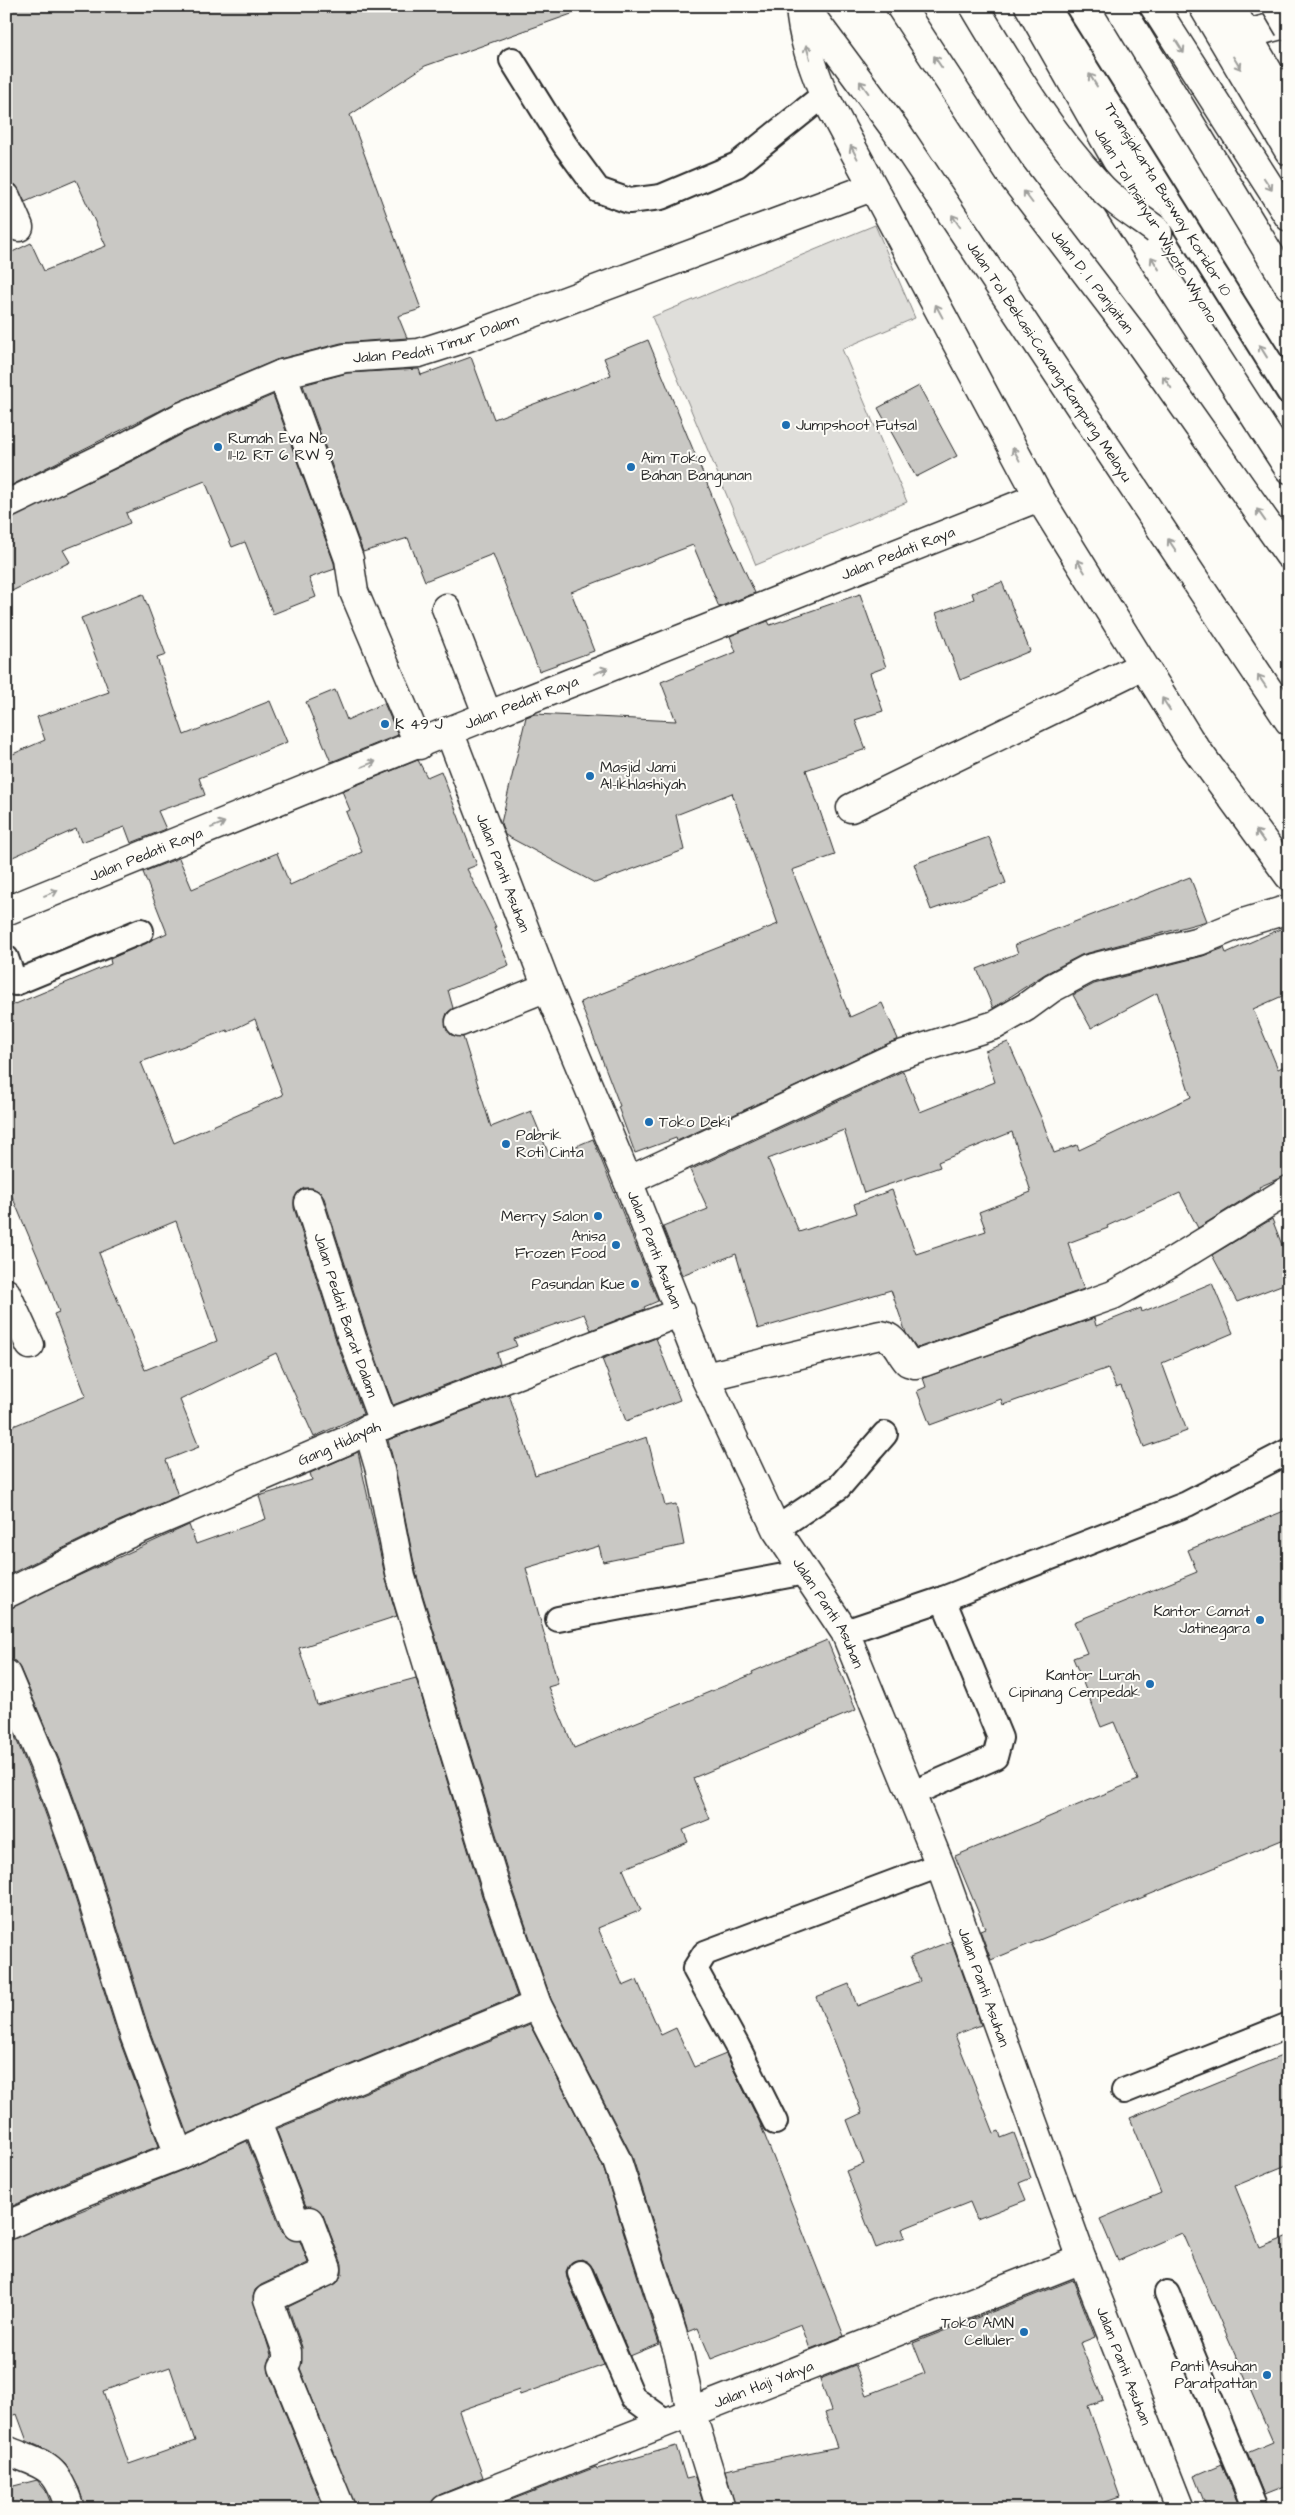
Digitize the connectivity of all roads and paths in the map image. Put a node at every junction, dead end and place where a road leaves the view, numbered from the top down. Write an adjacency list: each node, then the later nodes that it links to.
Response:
1 (800, 6): 18 (main road, one-way to 1)
2 (804, 6): 38 (main road, Jalan Tol Bekasi–Cawang–Kampung Melayu, one-way to 2)
3 (900, 6): 34 (main road, Jalan D. I. Panjaitan, one-way to 3)
4 (974, 6): 25 (main road, bridge)
5 (989, 6): 31 (main road, one-way to 5)
6 (1029, 6): 25 (main road, Jalan Tol Insinyur Wiyoto Wiyono)
7 (1047, 6): 29 (lane, Transjakarta Busway Koridor 10, one-way to 7)
8 (1119, 6): 27 (main road)
9 (1134, 6): 26 (lane)
10 (1154, 6): 23 (main road, one-way to 23)
11 (1203, 6): 20 (main road, one-way to 20)
12 (1230, 6): 16 (main road)
13 (1276, 6): 15 (main road, bridge)
14 (1289, 23): 16 (main road)
15 (1289, 28)
16 (1247, 34): 19 (main road)
17 (512, 60): 18 (lane)
18 (824, 95): 21 (main road, one-way to 18)
19 (1289, 107)
20 (1289, 151)
21 (872, 187): 28 (main road, Jalan Pedati Timur Dalam); 32 (main road, one-way to 21)
22 (6, 197): 24 (main road)
23 (1289, 217)
24 (19, 229)
25 (1156, 230): 30 (main road, Jalan Tol Insinyur Wiyoto Wiyono)
26 (1289, 264)
27 (1289, 286)
28 (282, 374): 33 (main road, Jalan Pedati Timur Dalam); 40 (main road)
29 (1289, 392)
30 (1289, 440)
31 (1289, 469)
32 (1039, 497): 36 (main road, one-way to 32); 37 (main road, Jalan Pedati Raya, one-way to 32)
33 (6, 505)
34 (1289, 554)
35 (446, 608): 37 (main road)
36 (1142, 666): 41 (main road); 42 (main road, one-way to 36)
37 (488, 716): 39 (main road, Jalan Pedati Raya)
38 (1289, 721)
39 (449, 731): 40 (main road, Jalan Pedati Raya); 47 (main road, Jalan Panti Asuhan)
40 (418, 744): 44 (main road, Jalan Pedati Raya, one-way to 40)
41 (851, 808)
42 (1289, 876)
43 (1289, 909): 49 (main road)
44 (6, 911)
45 (140, 931): 46 (lane)
46 (6, 958)
47 (547, 987): 48 (main road); 49 (main road, Jalan Panti Asuhan)
48 (460, 1022)
49 (628, 1182): 53 (main road, Jalan Panti Asuhan)
50 (1289, 1190): 55 (main road)
51 (309, 1203): 56 (main road, Jalan Pedati Barat Dalam)
52 (6, 1293): 54 (main road)
53 (681, 1312): 55 (main road, Jalan Panti Asuhan); 56 (main road, Gang Hidayah)
54 (30, 1345)
55 (705, 1377): 59 (main road, Jalan Panti Asuhan)
56 (376, 1427): 61 (main road, Gang Hidayah); 68 (main road, Jalan Pedati Barat Dalam)
57 (885, 1434): 59 (lane)
58 (1289, 1451): 62 (lane)
59 (776, 1529): 60 (main road, Jalan Panti Asuhan)
60 (804, 1572): 63 (lane); 64 (main road, Jalan Panti Asuhan)
61 (6, 1594)
62 (943, 1599): 64 (lane); 66 (lane)
63 (558, 1619)
64 (845, 1632): 66 (main road, Jalan Panti Asuhan)
65 (6, 1674): 73 (main road)
66 (911, 1794): 67 (main road, Jalan Panti Asuhan)
67 (940, 1865): 72 (lane); 75 (main road, Jalan Panti Asuhan)
68 (537, 2005): 71 (main road); 78 (main road, Jalan Pedati Barat Dalam)
69 (1289, 2025): 70 (lane)
70 (1124, 2091)
71 (256, 2120): 73 (main road); 82 (main road)
72 (775, 2122)
73 (179, 2155): 74 (main road)
74 (6, 2226)
75 (1082, 2259): 78 (main road, Jalan Haji Yahya); 85 (main road, Jalan Panti Asuhan)
76 (580, 2273): 79 (lane)
77 (1167, 2293): 86 (lane)
78 (691, 2412): 79 (main road, Jalan Haji Yahya); 84 (main road, Jalan Pedati Barat Dalam)
79 (666, 2422): 83 (main road, Jalan Haji Yahya)
80 (6, 2450): 81 (main road)
81 (70, 2509)
82 (341, 2509)
83 (445, 2509)
84 (721, 2509)
85 (1180, 2509)
86 (1255, 2509)

